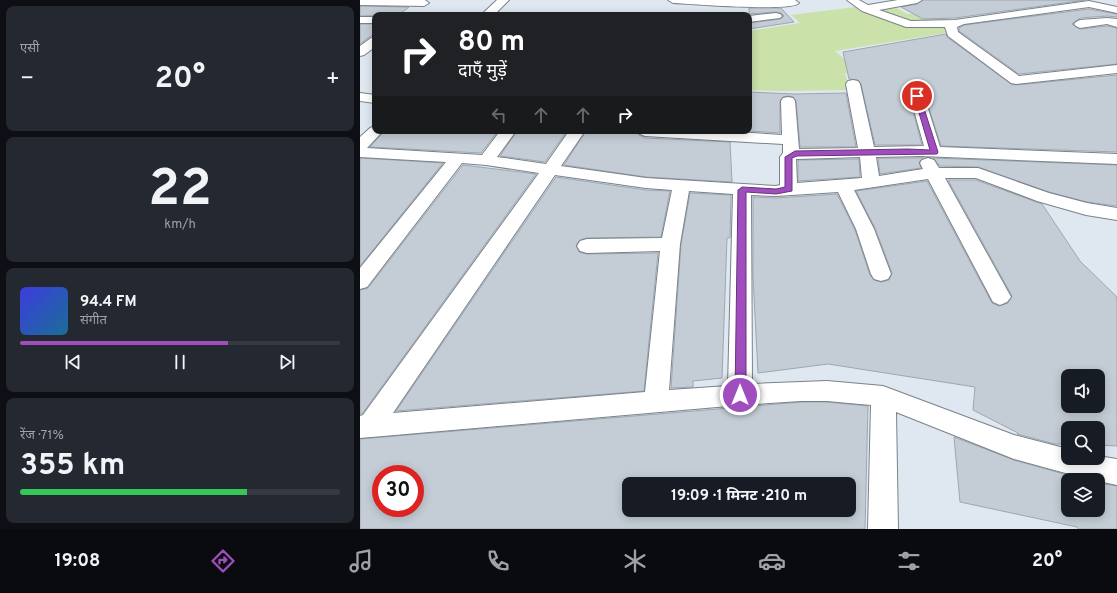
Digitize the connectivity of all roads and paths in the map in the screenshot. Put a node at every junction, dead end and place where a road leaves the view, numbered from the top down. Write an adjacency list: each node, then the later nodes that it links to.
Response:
1 (504, 0): 11 (street)
2 (673, 0): 7 (street)
3 (852, 0): 8 (street)
4 (917, 0): 8 (street)
5 (360, 2): 6 (street)
6 (426, 2): 10 (street)
7 (794, 3)
8 (866, 9): 16 (street)
9 (1117, 10): 16 (street)
10 (412, 12)
11 (490, 12)
12 (776, 16): 13 (street)
13 (752, 19)
14 (360, 20): 15 (street)
15 (372, 20)
16 (955, 23): 23 (street)
17 (1117, 23): 18 (street)
18 (1080, 24)
19 (360, 42): 20 (street)
20 (372, 42)
21 (372, 43): 22 (street)
22 (360, 52)
23 (1117, 69)
24 (853, 84): 36 (street)
25 (917, 96): 37 (street)
26 (360, 97): 27 (street)
27 (372, 99)
28 (788, 101): 34 (street)
29 (372, 134): 33 (street)
30 (506, 134): 40 (street)
31 (575, 134): 41 (street)
32 (671, 134): 34 (street)
33 (360, 146)
34 (791, 148): 36 (street); 46 (street)
35 (360, 152): 38 (street)
36 (867, 152): 37 (street); 43 (street)
37 (928, 152): 39 (street); 42 (street)
38 (458, 158): 40 (street); 52 (street)
39 (1117, 159)
40 (486, 160): 41 (street)
41 (552, 169): 44 (street); 57 (street)
42 (934, 173): 43 (street); 48 (street); 53 (street)
43 (870, 182): 45 (street)
44 (681, 186): 47 (street); 49 (street)
45 (844, 186): 46 (street); 51 (street)
46 (789, 189): 47 (street)
47 (742, 190): 54 (street)
48 (1117, 214)
49 (670, 244): 50 (street); 56 (street)
50 (587, 246)
51 (881, 274)
52 (360, 282)
53 (1000, 297)
54 (740, 395): 55 (street); 56 (street)
55 (883, 396): 58 (street); 59 (street)
56 (656, 403): 57 (street)
57 (365, 427)
58 (1117, 472)
59 (883, 529)

